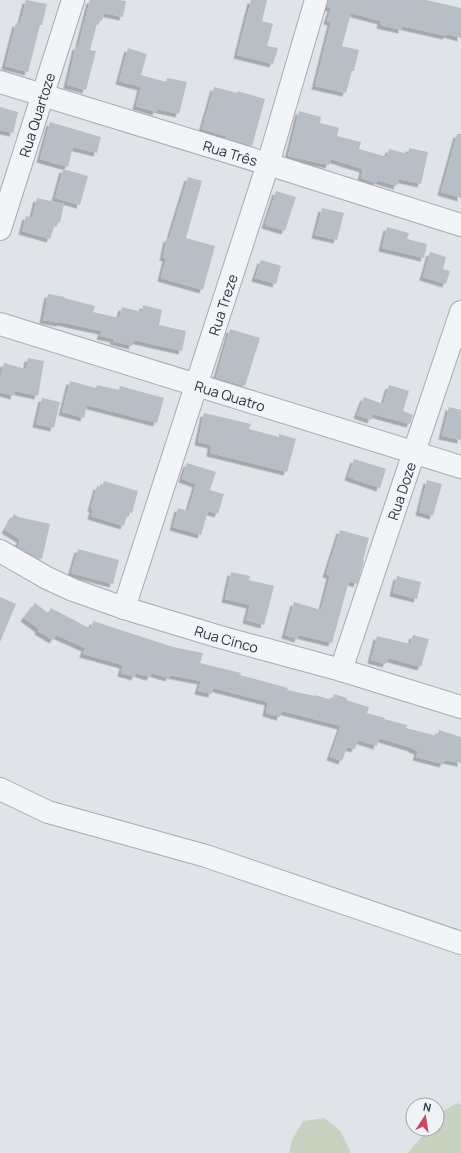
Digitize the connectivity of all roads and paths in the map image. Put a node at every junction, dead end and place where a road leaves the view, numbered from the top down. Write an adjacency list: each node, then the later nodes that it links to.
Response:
1 (73, 0): 4 (street, Rua Quartoze)
2 (316, 0): 5 (street, Rua Treze)
3 (0, 82): 4 (street, Rua Três)
4 (44, 95): 5 (street, Rua Três); 7 (street, Rua Quartoze)
5 (268, 164): 6 (street, Rua Três); 10 (street, Rua Treze)
6 (461, 225)
7 (0, 229)
8 (461, 312): 11 (street, Rua Doze)
9 (0, 324): 10 (street, Rua Quatro)
10 (196, 384): 11 (street, Rua Quatro); 14 (street, Rua Treze)
11 (415, 452): 12 (street, Rua Quatro); 15 (street, Rua Doze)
12 (461, 467)
13 (0, 551): 14 (street, Rua Cinco)
14 (124, 608): 15 (street, Rua Cinco)
15 (341, 670): 16 (street, Rua Cinco)
16 (461, 707)
17 (0, 789): 18 (street)
18 (461, 943)

